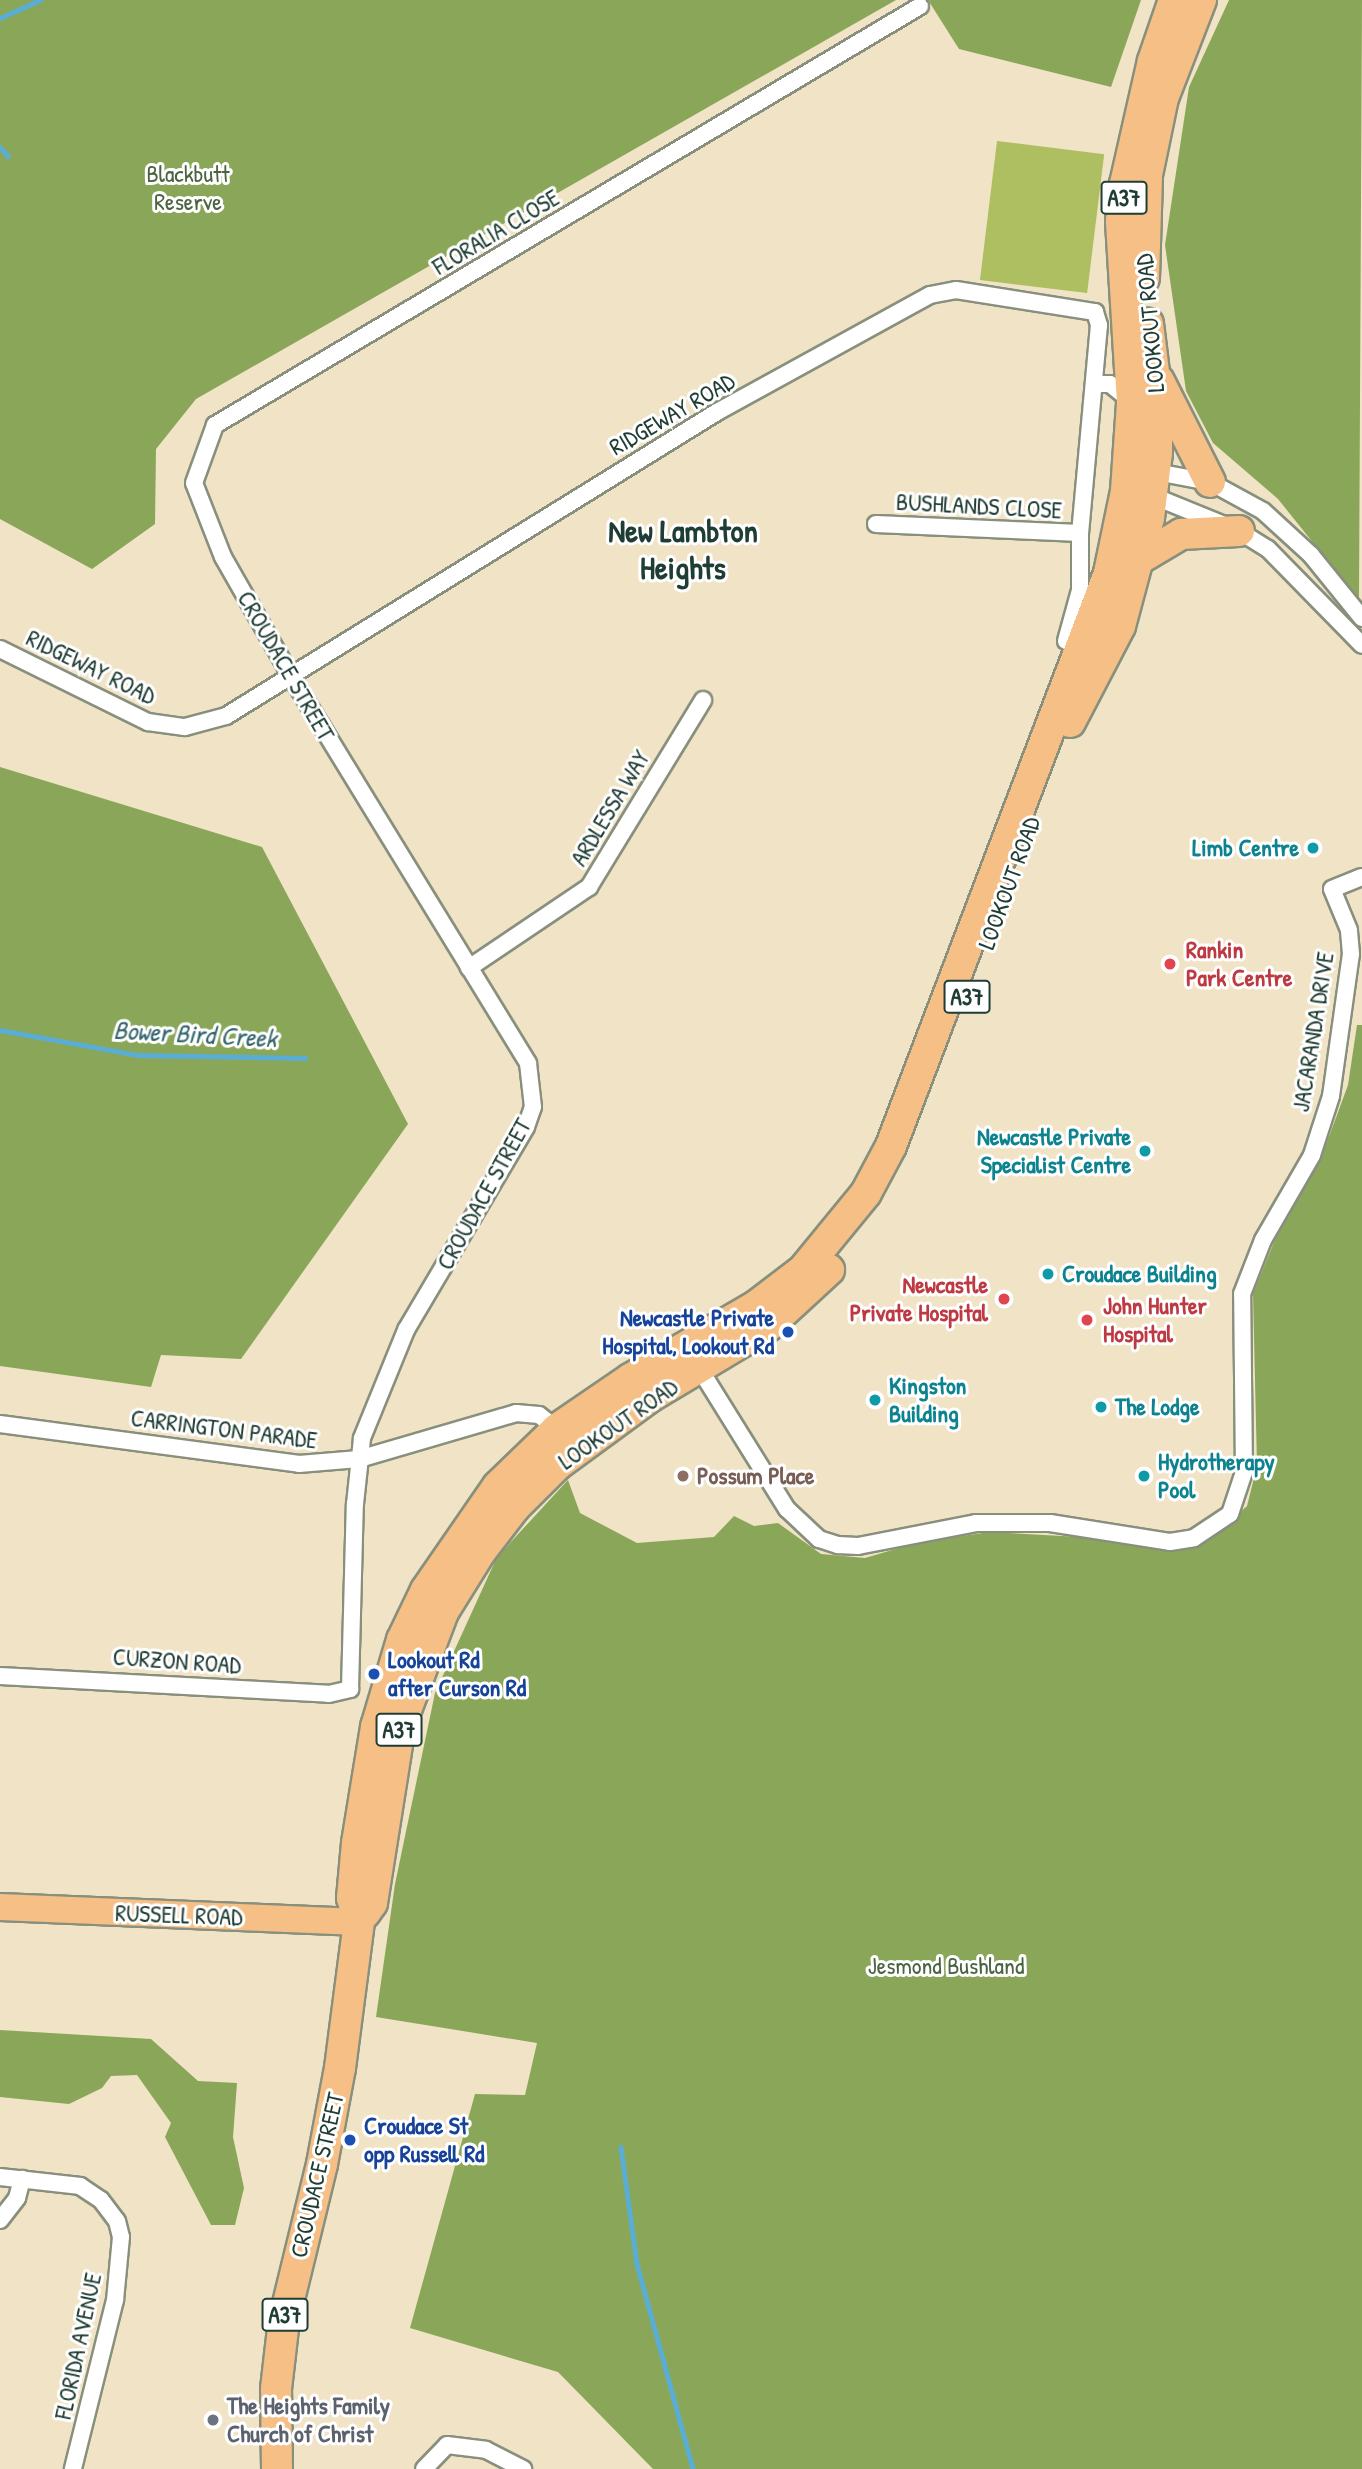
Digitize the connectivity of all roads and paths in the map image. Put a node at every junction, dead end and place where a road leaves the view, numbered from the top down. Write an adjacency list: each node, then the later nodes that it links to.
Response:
1 (1174, 0): 4 (highway, LOOKOUT ROAD / A37)
2 (1201, 0): 4 (highway, LOOKOUT ROAD / A37)
3 (920, 6): 12 (street, FLORALIA CLOSE)
4 (1144, 368): 5 (street, LOOKOUT ROAD); 6 (highway, LOOKOUT ROAD / A37); 7 (highway, LOOKOUT ROAD / A37); 8 (highway)
5 (1094, 377): 6 (street, LOOKOUT ROAD); 11 (street, RIDGEWAY ROAD); 18 (street, RIDGEWAY ROAD)
6 (1132, 402): 7 (highway, LOOKOUT ROAD / A37)
7 (1141, 482): 8 (street); 10 (street); 13 (highway, LOOKOUT ROAD / A37); 22 (highway, LOOKOUT ROAD / A37)
8 (1210, 482): 14 (street)
9 (876, 524): 11 (street, BUSHLANDS CLOSE)
10 (1239, 531): 13 (highway); 16 (street)
11 (1080, 533): 15 (street, RIDGEWAY ROAD)
12 (223, 557): 18 (street, CROUDACE STREET)
13 (1141, 558): 22 (highway, LOOKOUT ROAD / A37)
14 (1362, 618)
15 (1066, 641)
16 (1362, 645)
17 (0, 649): 18 (street, RIDGEWAY ROAD)
18 (290, 676): 21 (street, CROUDACE STREET)
19 (703, 700): 21 (street, ARDLESSA WAY)
20 (1362, 877): 22 (street, JACARANDA DRIVE)
21 (469, 968): 25 (street, CROUDACE STREET)
22 (692, 1357): 24 (highway, LOOKOUT ROAD / A37); 31 (highway, LOOKOUT ROAD / A37)
23 (0, 1424): 25 (street, CARRINGTON PARADE)
24 (557, 1429): 25 (street, CARRINGTON PARADE); 28 (highway, LOOKOUT ROAD / A37)
25 (359, 1459): 27 (street, CROUDACE STREET)
26 (0, 1676): 27 (street, CURZON ROAD)
27 (350, 1689)
28 (355, 1880): 30 (main road); 31 (highway, LOOKOUT ROAD / A37)
29 (0, 1907): 30 (main road, RUSSELL ROAD)
30 (303, 1919): 31 (main road, RUSSELL ROAD)
31 (359, 1922): 36 (highway, CROUDACE STREET / A37)
32 (0, 2177): 33 (street, FLORIDA AVENUE)
33 (22, 2179): 34 (street); 35 (street, FLORIDA AVENUE)
34 (0, 2220)
35 (73, 2469)
36 (277, 2469)
37 (424, 2469): 38 (street)
38 (523, 2469)

